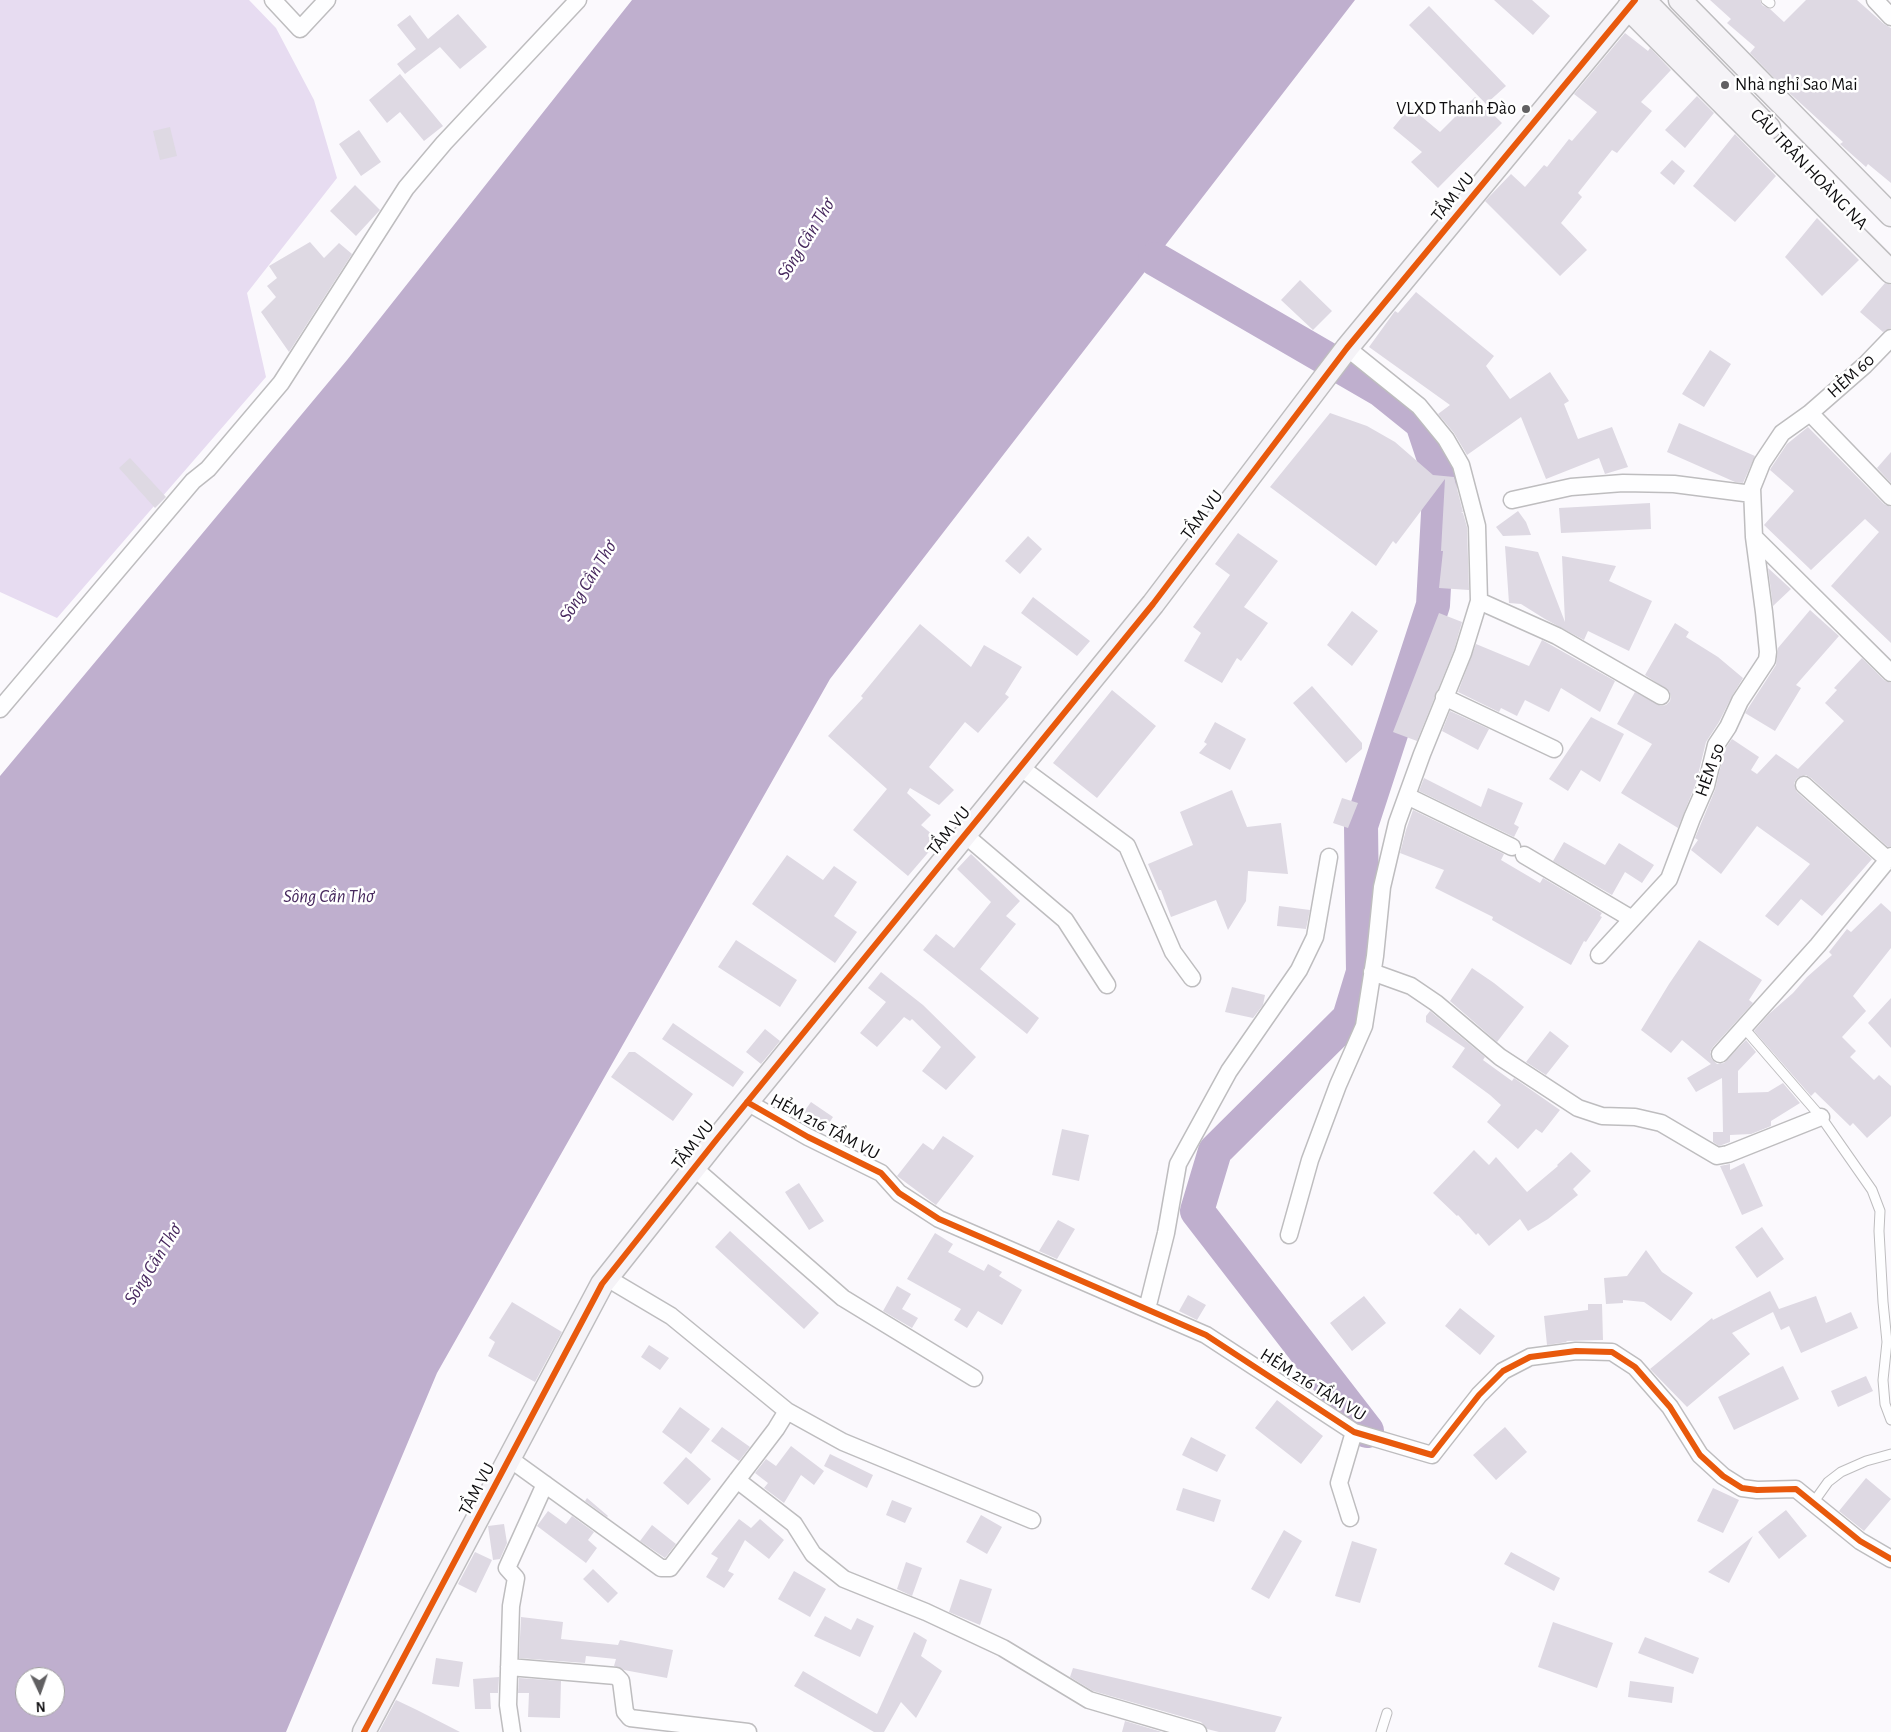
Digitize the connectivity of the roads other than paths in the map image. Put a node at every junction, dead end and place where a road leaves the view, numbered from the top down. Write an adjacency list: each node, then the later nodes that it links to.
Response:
1 (272, 0): 2 (street)
2 (327, 0)
3 (578, 0): 24 (street)
4 (1680, 0): 10 (street, CẦU TRẦN HOÀNG NA)
5 (1691, 0): 9 (street)
6 (1875, 0): 8 (street)
7 (1636, 3): 11 (street, CẦU TRẦN HOÀNG NA); 12 (street); 14 (street, TẦM VU)
8 (1891, 17)
9 (1891, 200)
10 (1891, 215)
11 (1891, 252)
12 (1891, 272)
13 (1891, 338): 15 (street, HẺM 60)
14 (1347, 349): 20 (street); 26 (street, TẦM VU)
15 (1810, 413): 16 (street, HẺM 50); 17 (street)
16 (1752, 494): 18 (street); 19 (street, HẺM 50)
17 (1891, 496)
18 (1512, 500)
19 (1754, 537): 21 (street); 32 (street, HẺM 50)
20 (1479, 601): 22 (street); 23 (street)
21 (1891, 673)
22 (1661, 696)
23 (1444, 697): 25 (street); 28 (street)
24 (0, 709)
25 (1554, 749)
26 (1020, 767): 29 (street, TẦM VU); 35 (street)
27 (1804, 785): 31 (street)
28 (1407, 796): 32 (street); 34 (street)
29 (965, 835): 36 (street); 39 (street, TẦM VU)
30 (1329, 857): 44 (street)
31 (1890, 858): 37 (street)
32 (1632, 919): 33 (street, HẺM 50)
33 (1599, 955)
34 (1372, 972): 40 (street); 42 (street)
35 (1192, 978)
36 (1107, 984)
37 (1744, 1028): 38 (street); 40 (lane)
38 (1720, 1054)
39 (747, 1102): 41 (street, TẦM VU); 44 (street, HẺM 216 TẦM VU)
40 (1821, 1117): 47 (lane)
41 (694, 1168): 43 (street, TẦM VU); 45 (street)
42 (1290, 1235)
43 (607, 1278): 46 (street); 50 (street, TẦM VU)
44 (1147, 1309): 48 (street, HẺM 216 TẦM VU)
45 (974, 1378)
46 (787, 1412): 51 (street); 55 (street)
47 (1891, 1420)
48 (1354, 1432): 53 (street, HẺM 216 TẦM VU); 54 (street)
49 (1891, 1454): 53 (lane)
50 (510, 1459): 52 (street); 59 (street, TẦM VU)
51 (737, 1480): 52 (street); 62 (street)
52 (545, 1484): 57 (street)
53 (1813, 1503): 56 (street, HẺM 216 TẦM VU)
54 (1350, 1518)
55 (1032, 1520)
56 (1891, 1559)
57 (509, 1667): 60 (street); 61 (street)
58 (1387, 1713): 63 (lane)
59 (364, 1732)
60 (512, 1732)
61 (748, 1732)
62 (1198, 1732)
63 (1381, 1732)

